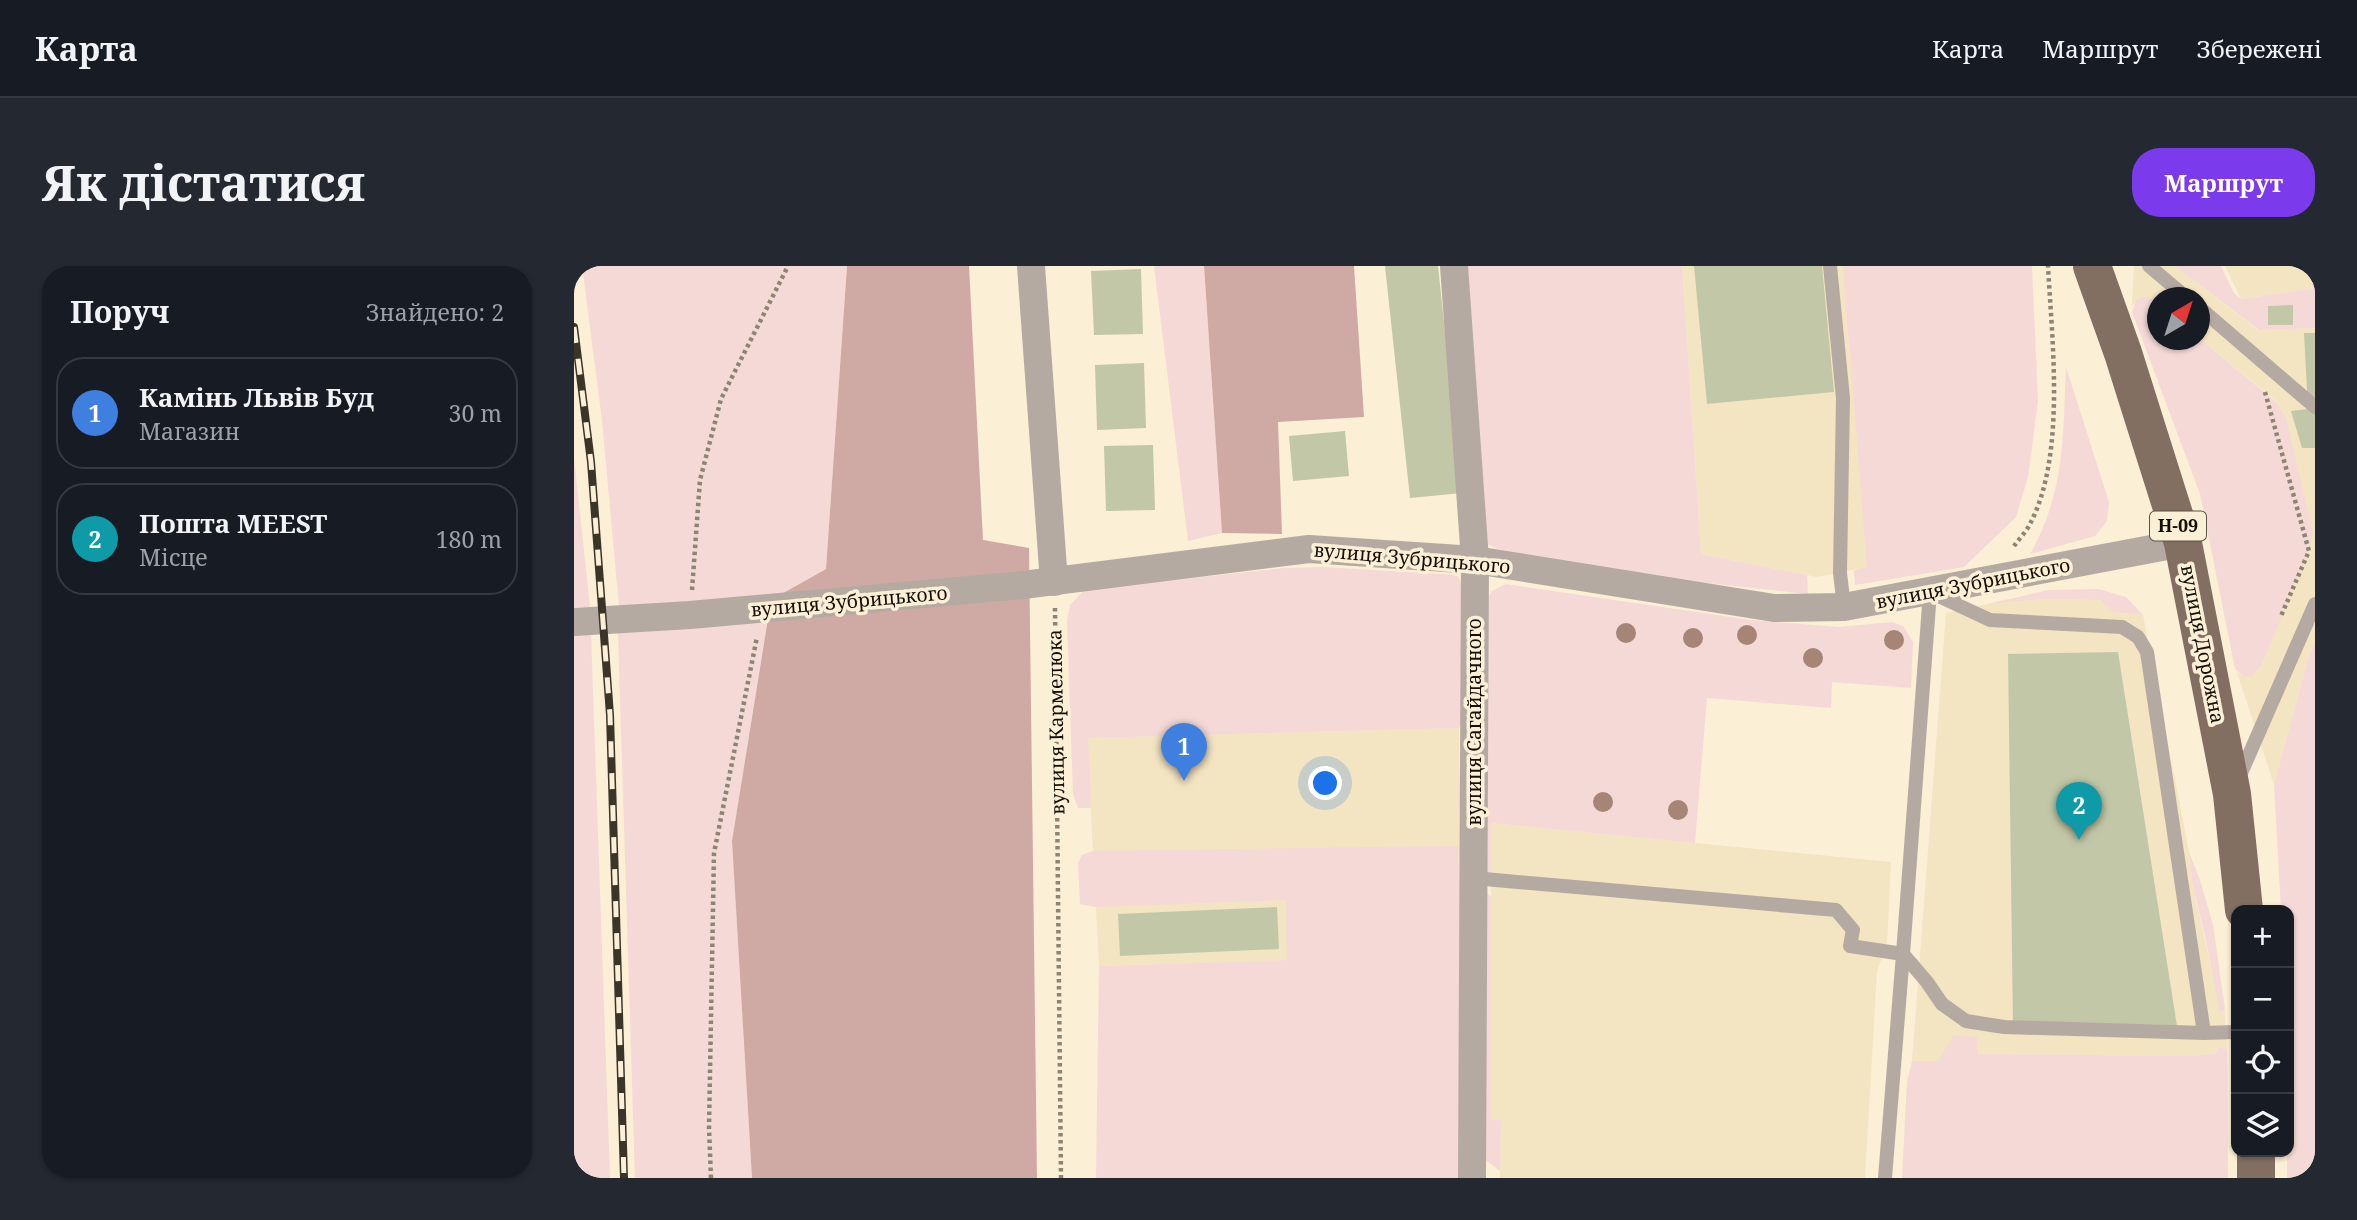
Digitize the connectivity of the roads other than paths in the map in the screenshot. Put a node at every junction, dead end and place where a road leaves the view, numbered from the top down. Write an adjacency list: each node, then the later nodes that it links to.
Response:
1 (1031, 266): 11 (street)
2 (1454, 266): 10 (street, вулиця Сагайдачного)
3 (1830, 266): 14 (lane)
4 (2092, 266): 9 (main road, вулиця Дорожна / Н-09)
5 (2149, 266): 6 (lane)
6 (2173, 287)
7 (2210, 317): 8 (lane)
8 (2315, 407)
9 (2183, 543): 12 (street, вулиця Зубрицького); 16 (main road, вулиця Дорожна / Н-09)
10 (1475, 560): 11 (street, вулиця Зубрицького); 14 (street, вулиця Зубрицького); 17 (street, вулиця Сагайдачного)
11 (1054, 582): 15 (street, вулиця Зубрицького)
12 (1930, 592): 14 (street, вулиця Зубрицького); 19 (lane); 21 (lane)
13 (2315, 604): 16 (lane)
14 (1844, 607)
15 (574, 622)
16 (2232, 794): 18 (main road, вулиця Дорожна / Н-09)
17 (1472, 878): 19 (lane); 23 (street, вулиця Сагайдачного)
18 (2243, 905)
19 (1903, 954): 21 (lane); 24 (lane)
20 (2231, 1032): 21 (lane)
21 (2204, 1033)
22 (2256, 1157): 25 (main road)
23 (1472, 1178)
24 (1885, 1178)
25 (2256, 1178)

